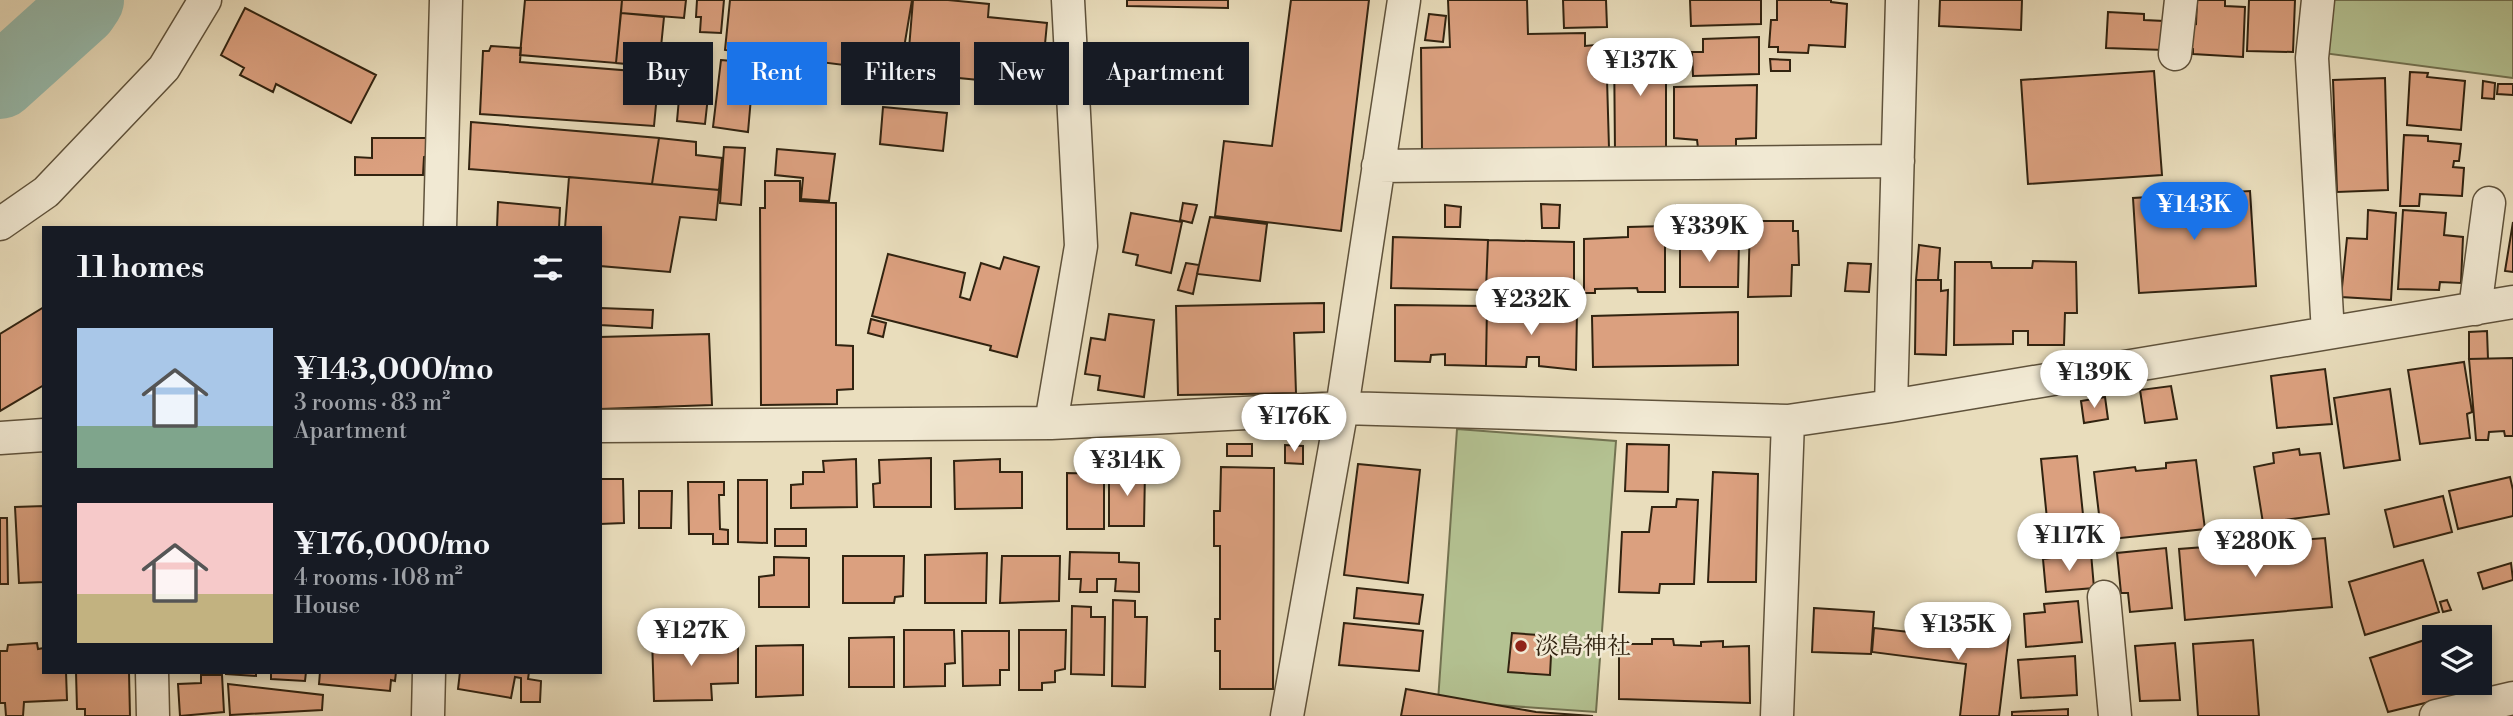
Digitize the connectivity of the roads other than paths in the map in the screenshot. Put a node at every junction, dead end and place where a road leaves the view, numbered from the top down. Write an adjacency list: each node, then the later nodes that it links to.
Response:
1 (205, 0): 12 (street)
2 (446, 0): 13 (street)
3 (1068, 0): 20 (street)
4 (1404, 0): 10 (street)
5 (1902, 0): 9 (street)
6 (2181, 0): 8 (street)
7 (2318, 0): 16 (street)
8 (2175, 54)
9 (1898, 161): 10 (street); 17 (street)
10 (1378, 166): 18 (street)
11 (2489, 204): 15 (street)
12 (0, 225)
13 (440, 226)
14 (2513, 302): 15 (street)
15 (2475, 309): 16 (street)
16 (2328, 333): 17 (street)
17 (1891, 406): 19 (street)
18 (1342, 408): 19 (street); 20 (street); 30 (street)
19 (1788, 421): 31 (street)
20 (1051, 423): 21 (street)
21 (602, 426)
22 (42, 435): 23 (street)
23 (0, 438)
24 (2104, 597): 32 (street)
25 (152, 674): 28 (street)
26 (429, 674): 29 (street)
27 (2513, 698): 33 (street)
28 (153, 716)
29 (428, 716)
30 (1287, 716)
31 (1777, 716)
32 (2115, 716)
33 (2436, 716)

